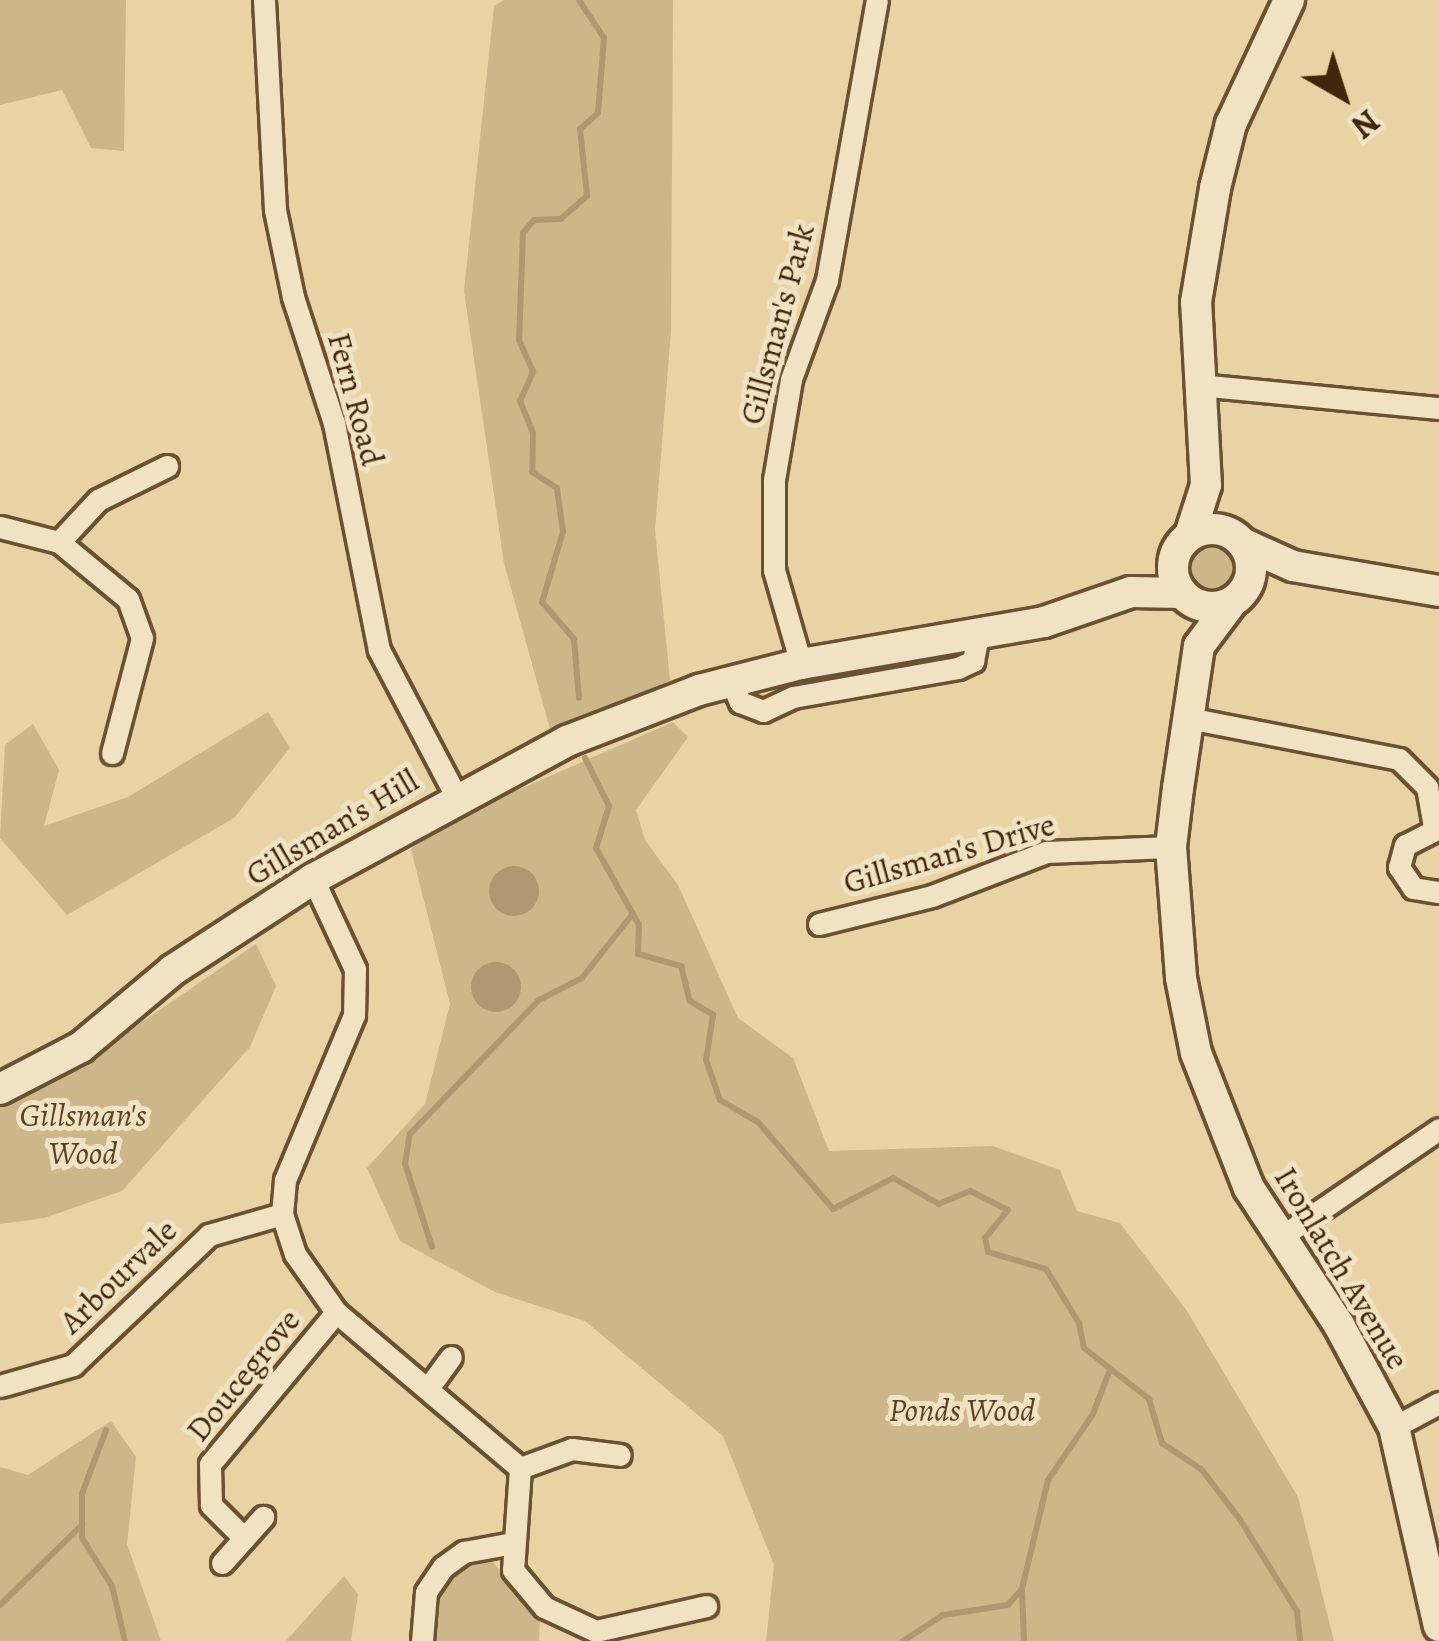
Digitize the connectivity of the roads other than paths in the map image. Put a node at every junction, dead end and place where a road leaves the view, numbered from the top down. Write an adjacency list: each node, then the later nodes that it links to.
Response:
1 (264, 0): 23 (street, Fern Road)
2 (877, 0): 19 (street, Gillsman's Park)
3 (1288, 0): 4 (street)
4 (1198, 385): 5 (street); 7 (street)
5 (1439, 408)
6 (167, 466): 10 (street)
7 (1206, 485): 9 (street); 11 (street)
8 (0, 527): 10 (street)
9 (1236, 538): 11 (street); 12 (street); 15 (street)
10 (59, 542): 22 (street)
11 (1183, 545): 14 (street); 16 (street)
12 (1293, 566): 13 (street); 15 (street)
13 (1439, 591)
14 (1131, 592): 16 (street, Gillsman's Hill); 17 (street, Gillsman's Hill)
15 (1239, 595): 16 (street); 18 (street, Ironlatch Avenue)
16 (1186, 597): 18 (street)
17 (979, 631): 19 (street, Gillsman's Hill); 20 (street)
18 (1199, 646): 21 (street, Ironlatch Avenue)
19 (801, 664): 20 (street, Gillsman's Hill)
20 (731, 682): 23 (street, Gillsman's Hill)
21 (1188, 718): 24 (street); 25 (street, Ironlatch Avenue)
22 (112, 753)
23 (456, 796): 26 (street, Gillsman's Hill)
24 (1437, 827): 27 (street)
25 (1171, 847): 28 (street, Gillsman's Drive); 32 (street, Ironlatch Avenue)
26 (313, 879): 29 (street, Gillsman's Hill); 31 (street)
27 (1439, 892)
28 (818, 925)
29 (0, 1089)
30 (1439, 1129): 32 (street)
31 (282, 1214): 33 (street); 35 (street, Arbourvale)
32 (1278, 1239): 38 (street, Ironlatch Avenue)
33 (336, 1312): 36 (street); 42 (street, Doucegrove)
34 (452, 1357): 36 (street)
35 (0, 1386)
36 (429, 1387): 40 (street)
37 (1439, 1403): 38 (street)
38 (1394, 1427): 46 (street, Ironlatch Avenue)
39 (620, 1455): 40 (street)
40 (520, 1468): 43 (street)
41 (263, 1517): 42 (street)
42 (244, 1538): 44 (street)
43 (508, 1544): 47 (street); 48 (street)
44 (221, 1563)
45 (706, 1606): 47 (street)
46 (1439, 1626)
47 (560, 1632)
48 (422, 1641)

